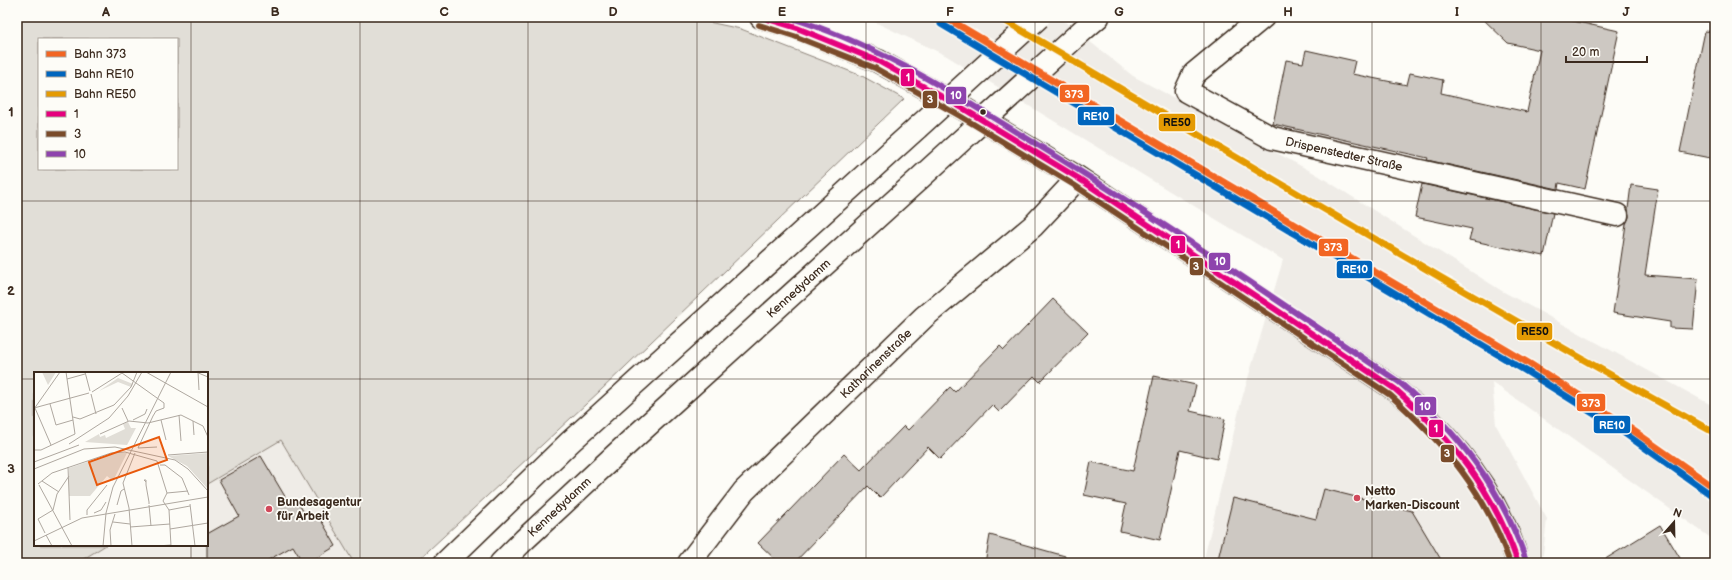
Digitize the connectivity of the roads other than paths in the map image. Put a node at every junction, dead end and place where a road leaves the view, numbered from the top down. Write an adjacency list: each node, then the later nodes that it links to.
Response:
1 (760, 17): 5 (street)
2 (1039, 17): 7 (street, bridge)
3 (1263, 17): 6 (street, Drispenstedter Straße)
4 (1091, 24): 8 (street, Kennedydamm, bridge)
5 (1078, 178): 9 (street, Katharinenstraße); 10 (street)
6 (1617, 215)
7 (445, 563)
8 (501, 563)
9 (689, 563)
10 (1518, 563)

